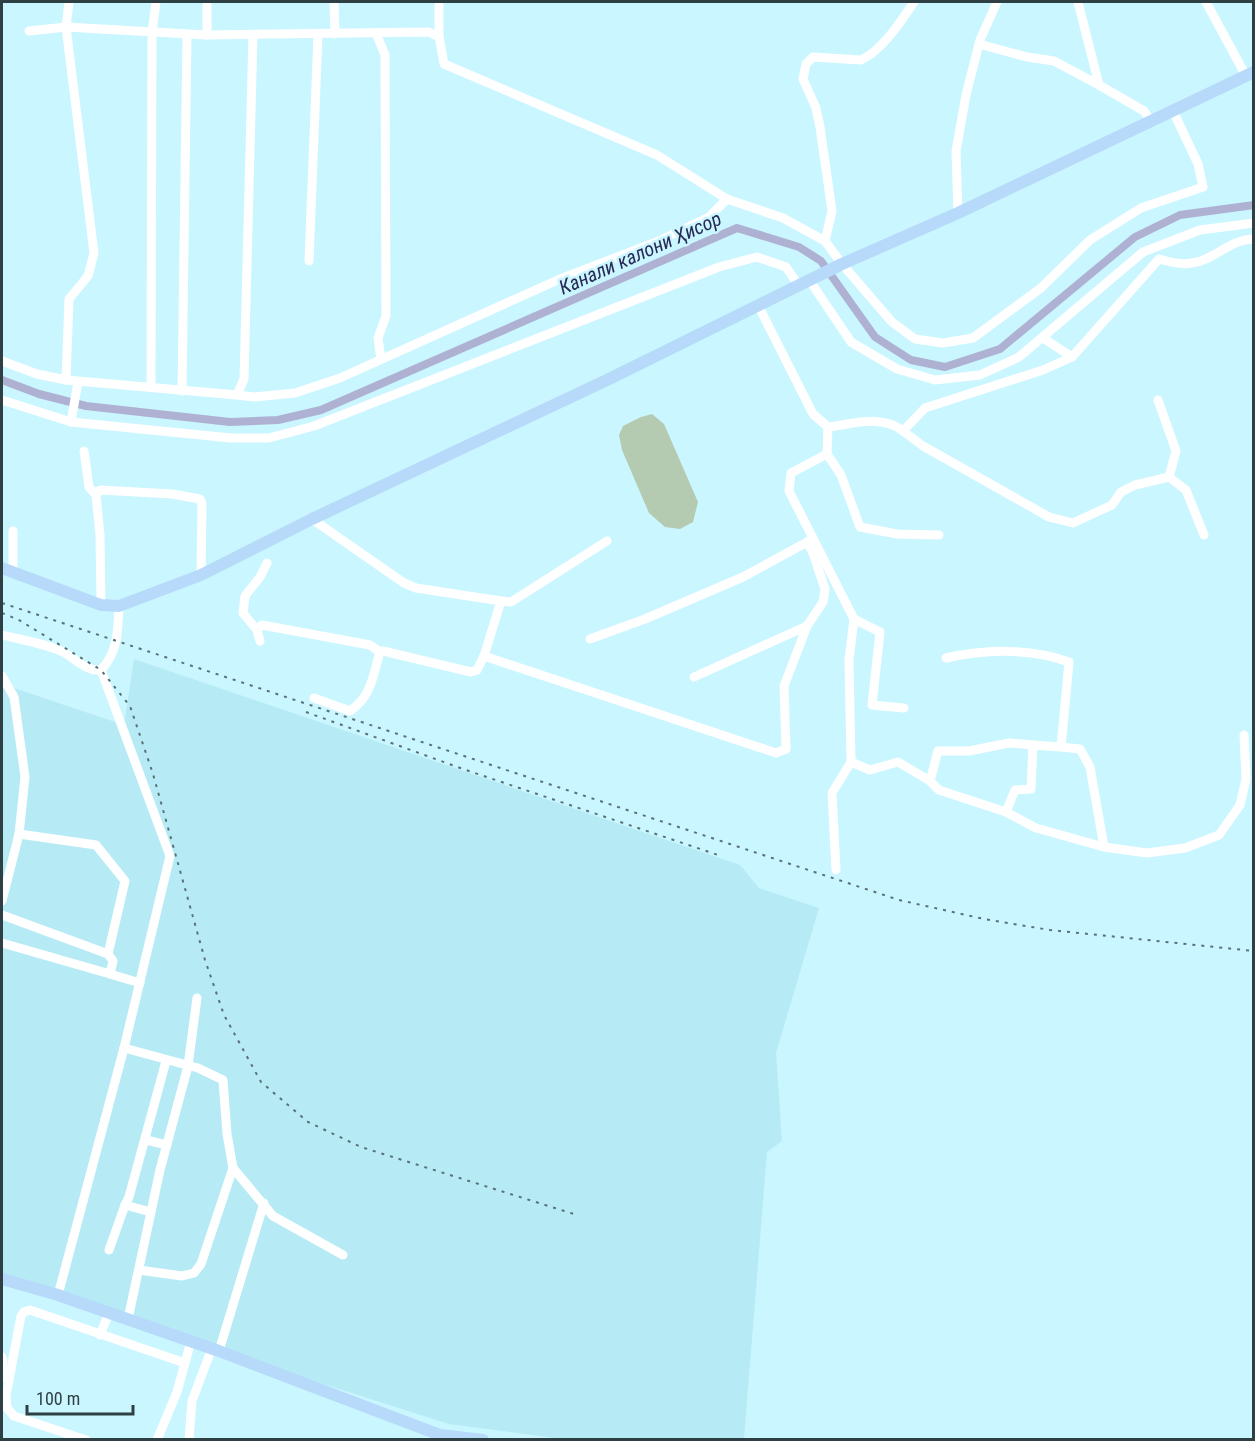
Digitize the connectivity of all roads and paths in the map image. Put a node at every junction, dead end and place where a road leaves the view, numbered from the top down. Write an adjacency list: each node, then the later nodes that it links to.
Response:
1 (69, 2): 10 (street)
2 (156, 2): 12 (street)
3 (207, 2): 16 (street)
4 (334, 2): 14 (street)
5 (439, 2): 19 (street)
6 (914, 2): 29 (street)
7 (997, 2): 20 (street)
8 (1077, 2): 22 (street)
9 (1206, 2): 21 (street)
10 (66, 27): 11 (street); 12 (street); 38 (street)
11 (29, 30)
12 (152, 33): 15 (street); 40 (street)
13 (376, 33): 14 (street); 19 (street); 36 (street)
14 (334, 34): 18 (street)
15 (187, 35): 16 (street); 41 (street)
16 (207, 35): 17 (street)
17 (253, 35): 18 (street); 42 (street)
18 (318, 35): 30 (street)
19 (439, 37): 25 (street)
20 (979, 44): 22 (street); 26 (street)
21 (1250, 74): 23 (main road)
22 (1098, 85): 24 (street)
23 (1173, 111): 24 (main road); 31 (street)
24 (1151, 121): 26 (main road)
25 (727, 199): 29 (street); 36 (street)
26 (958, 213): 31 (main road)
27 (1254, 223): 34 (street)
28 (1254, 239): 35 (street)
29 (825, 241): 31 (street)
30 (309, 261)
31 (842, 264): 32 (main road)
32 (804, 284): 33 (main road); 34 (street); 45 (street)
33 (758, 305): 46 (street); 52 (main road)
34 (1044, 338): 35 (street)
35 (1072, 357): 47 (street)
36 (381, 359): 42 (street)
37 (2, 361): 38 (street)
38 (66, 380): 39 (street)
39 (78, 384): 40 (street); 45 (street)
40 (151, 387): 41 (street)
41 (183, 391): 42 (street)
42 (237, 395)
43 (2, 400): 45 (street)
44 (1158, 400): 50 (street)
45 (72, 419)
46 (828, 427): 47 (street); 49 (street)
47 (903, 431): 50 (street)
48 (84, 451): 51 (street)
49 (827, 454): 54 (street); 57 (street)
50 (1169, 477): 55 (street)
51 (96, 495): 60 (street); 62 (street)
52 (312, 519): 60 (main road); 61 (street)
53 (13, 531): 59 (street)
54 (939, 535)
55 (1204, 536)
56 (607, 541): 61 (street)
57 (810, 541): 64 (street); 65 (street); 68 (street)
58 (267, 563): 66 (street)
59 (7, 570): 62 (main road)
60 (201, 575): 63 (main road)
61 (501, 602): 71 (street)
62 (101, 605): 63 (main road)
63 (119, 606): 73 (street)
64 (854, 619): 77 (street); 81 (street)
65 (807, 626): 71 (street); 75 (street)
66 (257, 630): 69 (street); 70 (street)
67 (2, 635): 73 (street)
68 (590, 639)
69 (260, 641)
70 (380, 652): 71 (street); 76 (street)
71 (484, 656)
72 (946, 658): 80 (street)
73 (101, 670): 93 (street)
74 (2, 676): 85 (street)
75 (694, 677)
76 (314, 698)
77 (904, 708)
78 (1244, 735): 83 (street)
79 (1033, 745): 80 (street); 82 (street); 84 (street)
80 (1061, 747): 86 (street)
81 (851, 762): 82 (street); 87 (street)
82 (930, 781): 84 (street)
83 (1250, 782): 86 (street)
84 (1006, 812): 86 (street)
85 (19, 834): 88 (street); 91 (street)
86 (1104, 847)
87 (836, 870)
88 (2, 901)
89 (2, 915): 91 (street)
90 (2, 943): 92 (street)
91 (108, 954): 92 (street)
92 (110, 974): 93 (street)
93 (140, 983): 95 (street)
94 (197, 998): 97 (street)
95 (124, 1048): 96 (street); 108 (street)
96 (166, 1061): 97 (street); 98 (street)
97 (188, 1066): 99 (street); 100 (street)
98 (146, 1140): 99 (street); 102 (street)
99 (167, 1144): 103 (street)
100 (233, 1168): 101 (street); 106 (street)
101 (264, 1203): 105 (street); 113 (street)
102 (124, 1205): 103 (street); 104 (street)
103 (151, 1212): 106 (street)
104 (109, 1250)
105 (343, 1255)
106 (139, 1269): 110 (street)
107 (2, 1279): 108 (main road)
108 (58, 1295): 109 (main road)
109 (109, 1313): 110 (main road); 111 (street)
110 (128, 1319): 112 (main road)
111 (100, 1335): 115 (street); 118 (street)
112 (191, 1341): 113 (main road); 115 (street)
113 (215, 1349): 117 (main road); 120 (street)
114 (2, 1357): 116 (street)
115 (185, 1363): 119 (street)
116 (2, 1378)
117 (440, 1437): 121 (main road)
118 (86, 1440)
119 (157, 1440)
120 (189, 1440)
121 (483, 1440)

